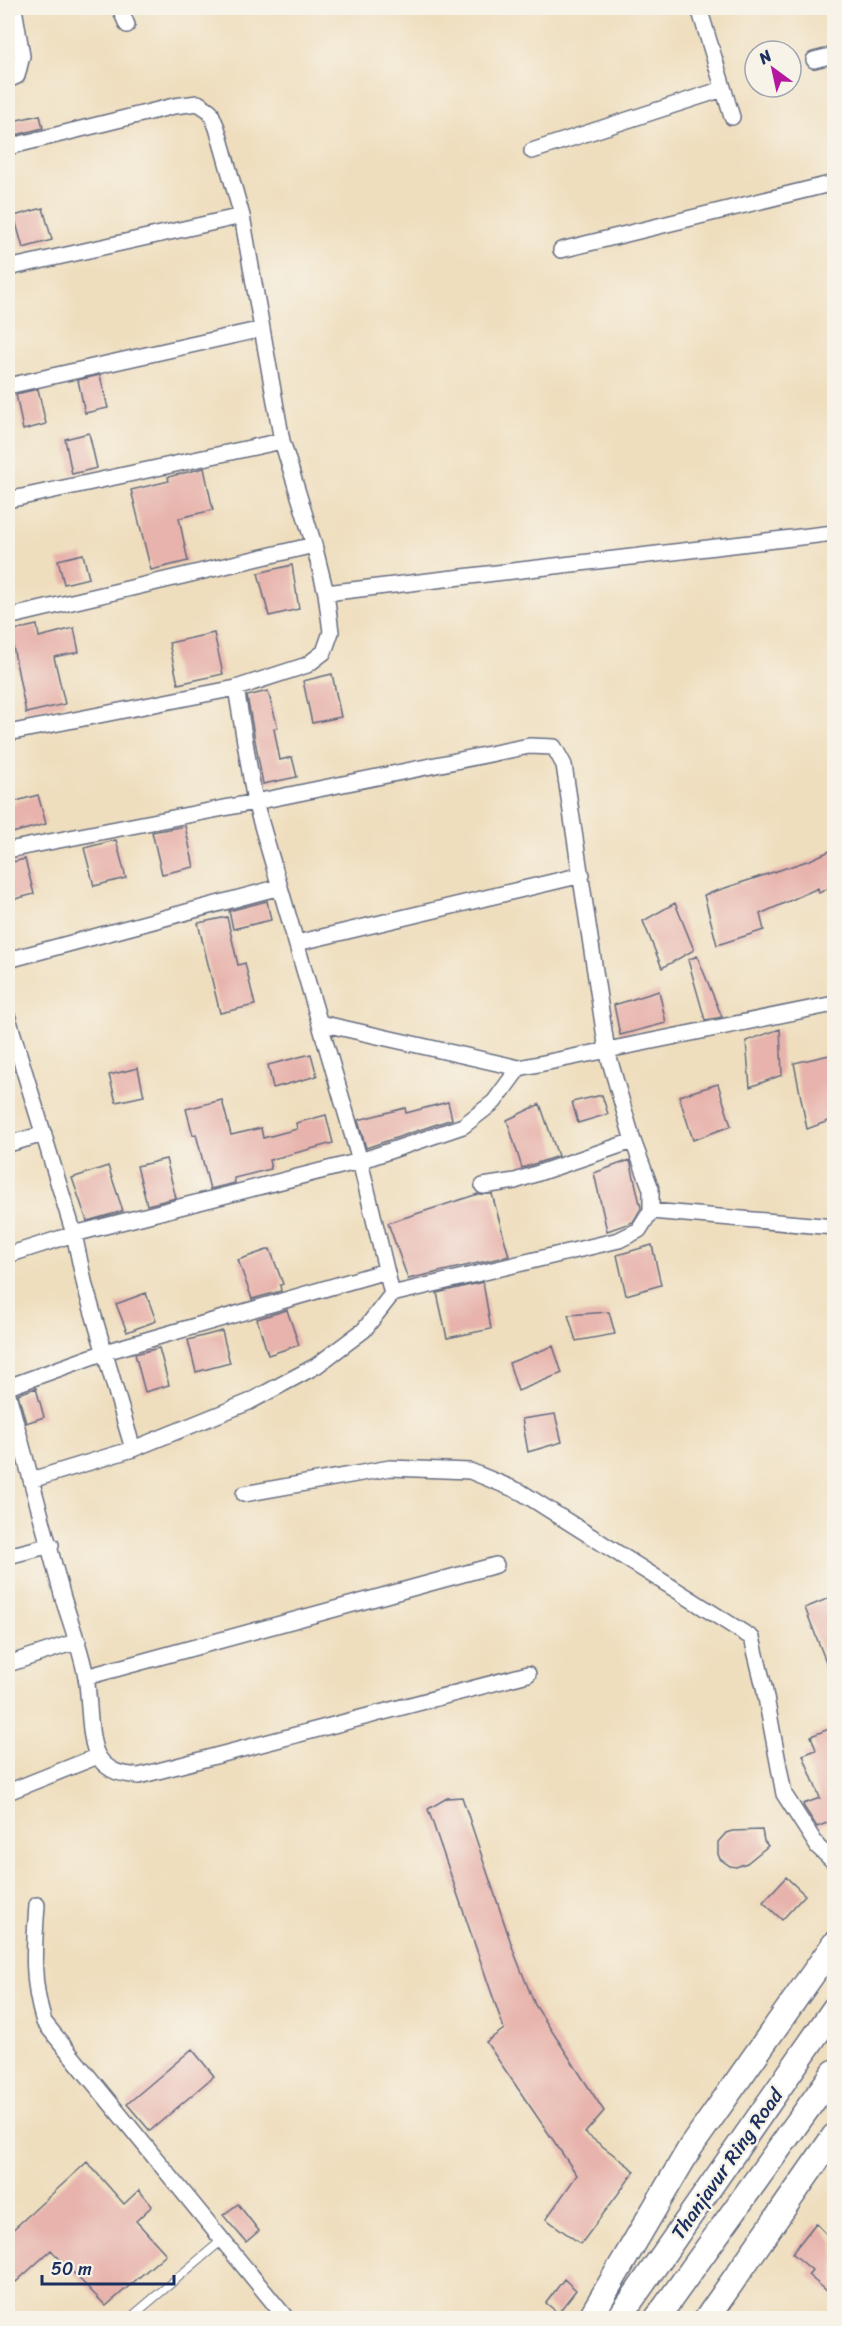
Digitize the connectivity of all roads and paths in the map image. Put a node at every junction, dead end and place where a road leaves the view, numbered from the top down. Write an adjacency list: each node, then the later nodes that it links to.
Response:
1 (14, 8): 7 (street)
2 (120, 8): 4 (street)
3 (699, 8): 8 (street)
4 (128, 25)
5 (834, 55): 6 (street)
6 (814, 60)
7 (8, 80)
8 (723, 89): 9 (street); 11 (street)
9 (732, 117)
10 (8, 147): 13 (street)
11 (532, 151)
12 (834, 183): 14 (street)
13 (242, 216): 15 (street); 16 (street)
14 (561, 250)
15 (8, 267)
16 (262, 329): 17 (street); 18 (street)
17 (8, 386)
18 (282, 441): 19 (street); 21 (street)
19 (8, 500)
20 (834, 533): 22 (street)
21 (314, 545): 22 (street); 23 (street)
22 (326, 593): 24 (street)
23 (8, 617)
24 (236, 688): 25 (street); 26 (street)
25 (8, 733)
26 (255, 802): 27 (street); 28 (street); 29 (street)
27 (8, 850)
28 (582, 875): 30 (street); 35 (street)
29 (280, 887): 30 (street); 31 (street)
30 (297, 943): 34 (street)
31 (8, 960)
32 (834, 1004): 35 (street)
33 (8, 1021): 37 (street)
34 (320, 1023): 36 (street); 40 (street)
35 (607, 1051): 36 (street); 38 (street)
36 (519, 1068): 40 (street)
37 (44, 1134): 39 (street); 44 (street)
38 (633, 1141): 41 (street); 42 (street)
39 (8, 1144)
40 (360, 1161): 44 (street); 46 (street)
41 (483, 1186)
42 (651, 1211): 43 (street); 47 (street)
43 (834, 1227)
44 (74, 1234): 45 (street); 48 (street)
45 (8, 1255)
46 (386, 1271): 47 (street); 48 (street)
47 (392, 1294): 51 (street)
48 (105, 1352): 49 (street); 51 (street)
49 (8, 1387)
50 (8, 1394): 52 (street)
51 (133, 1449): 52 (street)
52 (31, 1480): 54 (street)
53 (244, 1494): 63 (street)
54 (51, 1545): 55 (street); 57 (street)
55 (8, 1556)
56 (496, 1565): 60 (street)
57 (78, 1641): 58 (street); 60 (street)
58 (8, 1664)
59 (528, 1674): 61 (street)
60 (86, 1677): 61 (street)
61 (98, 1756): 62 (street)
62 (8, 1792)
63 (834, 1862)
64 (37, 1905): 69 (street)
65 (834, 1944): 72 (highway)
66 (834, 2009): 73 (highway, Thanjavur Ring Road)
67 (834, 2072): 74 (highway, Thanjavur Ring Road)
68 (834, 2136): 75 (highway)
69 (221, 2241): 70 (lane); 71 (street)
70 (130, 2319)
71 (286, 2319)
72 (590, 2319)
73 (619, 2319)
74 (657, 2319)
75 (707, 2319)

